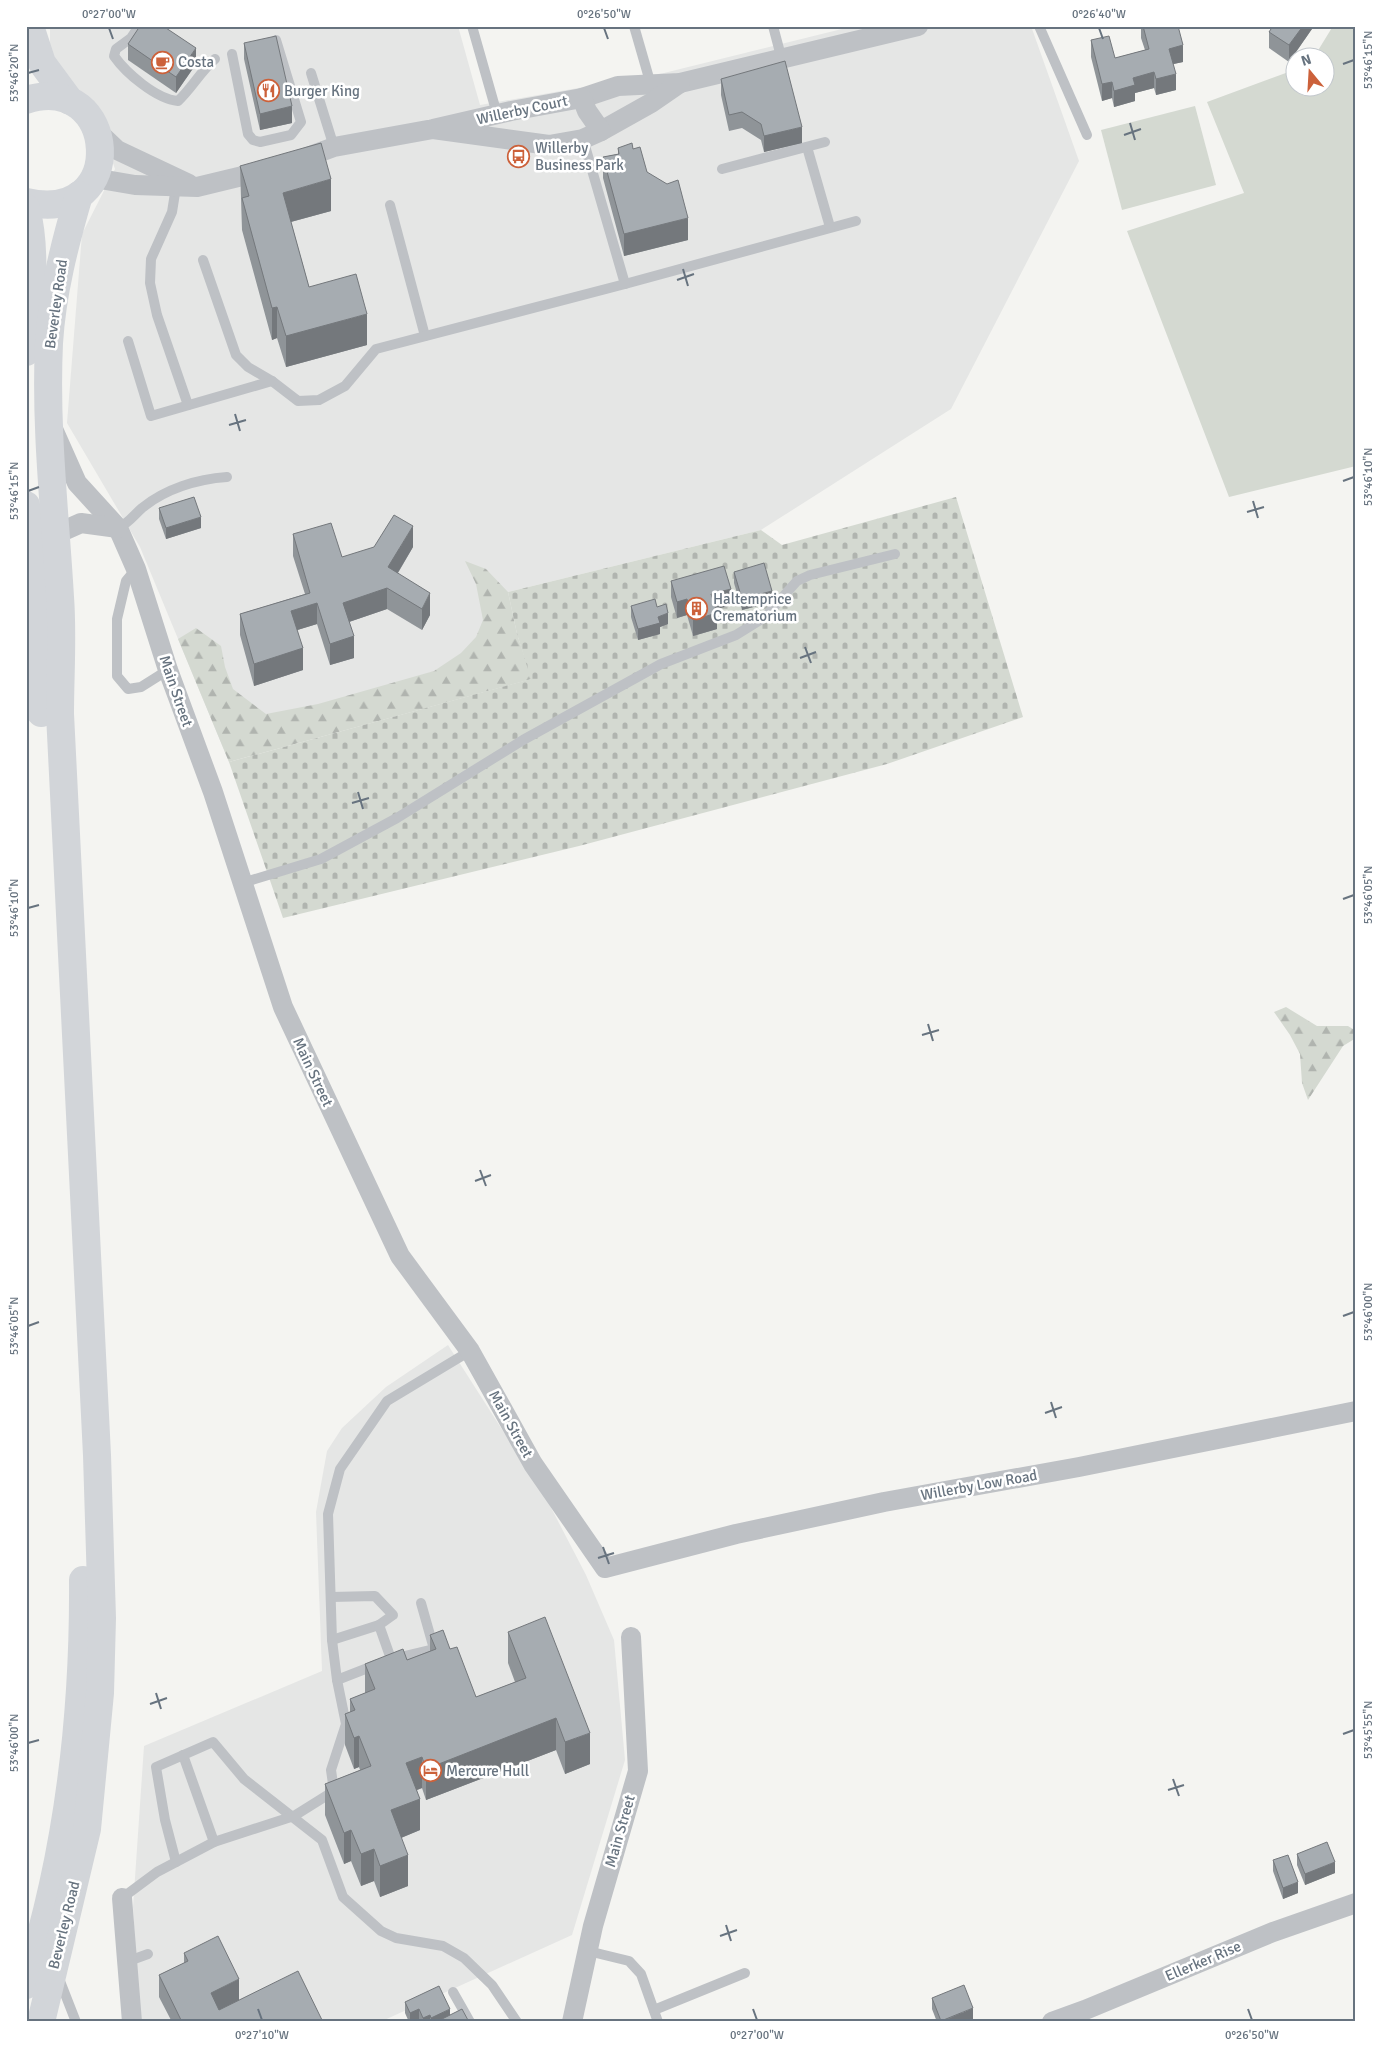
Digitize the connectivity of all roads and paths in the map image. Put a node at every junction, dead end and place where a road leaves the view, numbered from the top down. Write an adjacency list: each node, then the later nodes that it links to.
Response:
1 (30, 26): 17 (highway)
2 (139, 26): 10 (lane)
3 (472, 26): 18 (lane)
4 (634, 26): 14 (lane)
5 (773, 26): 11 (lane)
6 (918, 26): 11 (street)
7 (1039, 26): 22 (lane)
8 (276, 40): 9 (lane)
9 (232, 54)
10 (215, 59)
11 (782, 60): 13 (street)
12 (311, 73): 24 (lane)
13 (680, 83): 14 (street); 21 (street)
14 (650, 85): 15 (street)
15 (582, 98): 18 (street, Willerby Court); 21 (street, Willerby Court)
16 (26, 100): 17 (highway)
17 (70, 101): 20 (highway)
18 (497, 114): 19 (street, Willerby Court)
19 (433, 129): 21 (street, Willerby Court); 24 (street, Willerby Court)
20 (98, 132): 27 (highway, Beverley Road); 29 (street)
21 (592, 135): 36 (lane)
22 (1087, 135)
23 (825, 142): 25 (lane)
24 (334, 147): 29 (street, Willerby Court)
25 (807, 147): 26 (lane); 34 (lane)
26 (722, 169)
27 (87, 186): 28 (street, Willerby Court); 30 (highway); 42 (highway, Beverley Road)
28 (176, 187): 29 (street, Willerby Court); 41 (lane)
29 (197, 188)
30 (26, 202)
31 (390, 205): 37 (lane)
32 (26, 208): 39 (highway, Beverley Road)
33 (856, 221): 34 (lane)
34 (830, 227): 36 (lane)
35 (203, 260): 40 (lane)
36 (624, 284): 37 (lane)
37 (425, 336): 40 (lane)
38 (128, 341): 41 (lane)
39 (26, 352)
40 (272, 381): 41 (lane)
41 (188, 405)
42 (47, 416): 45 (street, Main Street); 46 (highway, Beverley Road)
43 (226, 477): 45 (lane)
44 (26, 505): 72 (highway, Beverley Road)
45 (118, 528): 46 (street); 48 (street, Main Street)
46 (54, 536): 70 (highway, Beverley Road)
47 (895, 554): 50 (lane)
48 (136, 569): 49 (street, Main Street); 49 (lane)
49 (168, 670): 50 (street, Main Street)
50 (242, 884): 51 (street, Main Street)
51 (470, 1351): 53 (street, Main Street); 54 (lane)
52 (1356, 1411): 53 (street, Willerby Low Road)
53 (606, 1568)
54 (331, 1598): 56 (lane); 58 (lane)
55 (421, 1603): 59 (lane)
56 (379, 1625): 58 (lane); 59 (lane)
57 (631, 1637): 67 (street, Main Street)
58 (332, 1640): 60 (lane)
59 (391, 1659): 60 (lane)
60 (338, 1680): 62 (lane)
61 (183, 1755): 62 (lane); 63 (lane); 64 (lane)
62 (294, 1816): 63 (lane); 79 (lane)
63 (214, 1842): 64 (lane)
64 (176, 1862): 65 (lane)
65 (122, 1898): 69 (street)
66 (1356, 1903): 82 (street, Ellerker Rise)
67 (588, 1951): 74 (lane); 80 (street, Main Street)
68 (148, 1954): 69 (lane)
69 (126, 1962): 77 (street)
70 (54, 1966): 75 (highway, Beverley Road); 76 (lane)
71 (745, 1973): 74 (lane)
72 (26, 1985)
73 (453, 1992): 78 (lane)
74 (654, 2010): 81 (lane)
75 (41, 2022)
76 (76, 2022)
77 (132, 2022)
78 (470, 2022)
79 (517, 2022)
80 (572, 2022)
81 (658, 2022)
82 (1052, 2022)

